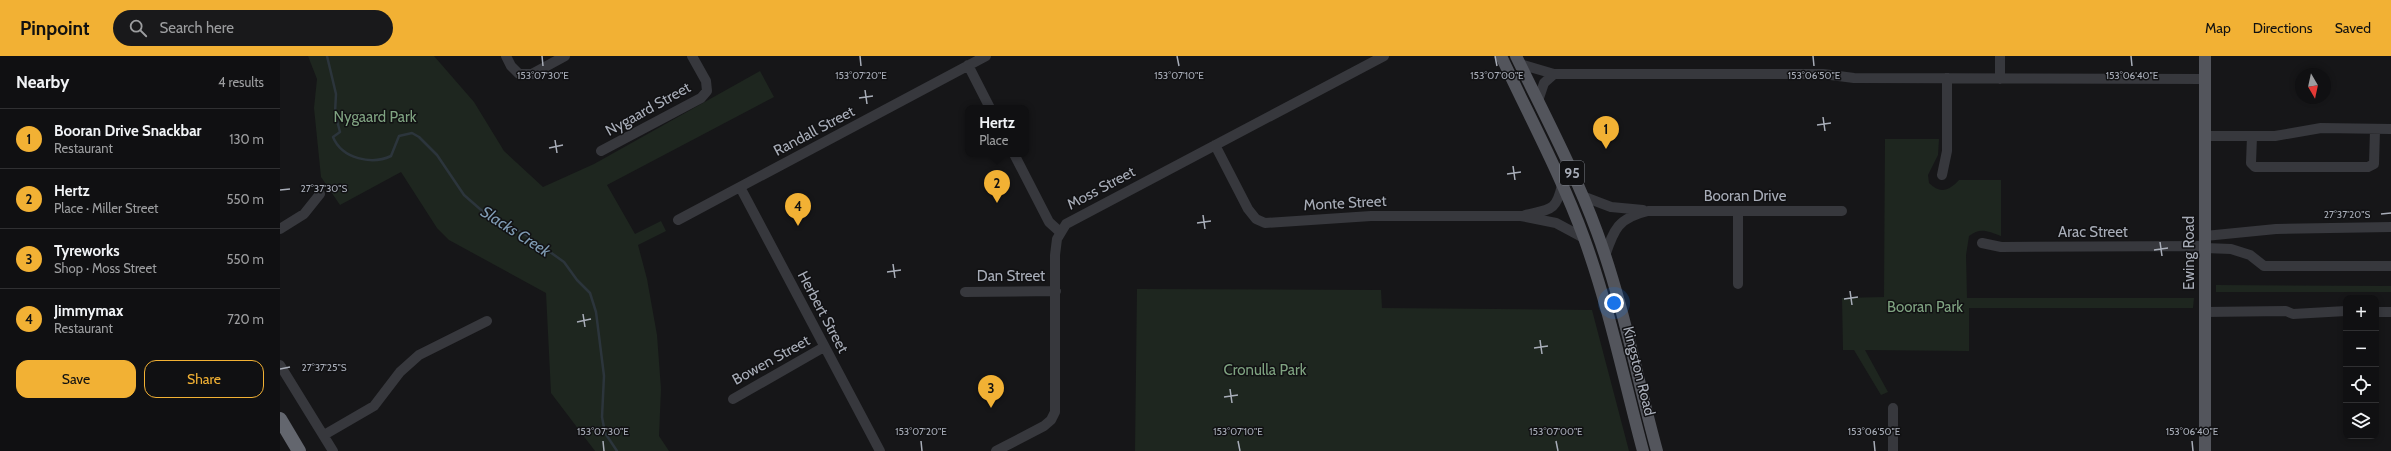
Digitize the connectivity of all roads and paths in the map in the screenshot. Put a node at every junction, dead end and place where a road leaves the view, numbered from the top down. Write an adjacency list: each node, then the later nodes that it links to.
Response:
1 (506, 56): 2 (street)
2 (565, 56)
3 (692, 56): 22 (street, Nygaard Street)
4 (986, 56): 10 (street, Randall Street)
5 (1384, 56): 21 (street, Moss Street)
6 (1501, 56): 25 (main road, Kingston Road / 95)
7 (2000, 56): 13 (street)
8 (2205, 56): 14 (main road, Ewing Road)
9 (1518, 60): 11 (street); 15 (main road, Kingston Road / 95)
10 (968, 65): 16 (street); 26 (street, Randall Street)
11 (1554, 74): 12 (street); 15 (street)
12 (1947, 78): 13 (street); 24 (street)
13 (2000, 79): 14 (street)
14 (2205, 79): 19 (main road, Ewing Road)
15 (1538, 101): 28 (main road, Kingston Road / 95)
16 (988, 105)
17 (2391, 129): 18 (street)
18 (2375, 130): 20 (street); 20 (street)
19 (2205, 136): 20 (street); 39 (main road, Ewing Road)
20 (2252, 136)
21 (1215, 144): 32 (street, Monte Street); 36 (street, Moss Street)
22 (601, 151)
23 (1016, 157): 36 (street)
24 (1942, 175)
25 (1562, 185): 32 (street, Monte Street); 37 (main road, Kingston Road / 95)
26 (740, 187): 33 (street, Randall Street); 50 (street, Herbert Street)
27 (320, 194): 35 (street)
28 (1582, 196): 30 (street, Booran Drive); 40 (main road, Kingston Road / 95)
29 (1738, 210): 30 (street, Booran Drive); 31 (street, Booran Drive); 42 (street)
30 (1648, 211): 40 (street, Booran Drive)
31 (1842, 211)
32 (1521, 216): 37 (street, Monte Street)
33 (678, 220)
34 (2391, 227): 39 (street)
35 (280, 229)
36 (1060, 232): 43 (street, Moss Street)
37 (1584, 238): 60 (main road, Kingston Road / 95)
38 (1982, 243): 39 (street, Arac Street)
39 (2205, 244): 41 (street); 46 (main road, Ewing Road)
40 (1605, 256): 61 (main road, Kingston Road / 95)
41 (2391, 266)
42 (1738, 284)
43 (1056, 291): 44 (street, Dan Street); 59 (street, Moss Street)
44 (965, 292)
45 (2343, 311): 46 (street)
46 (2205, 312): 63 (main road, Ewing Road)
47 (2379, 312): 48 (street)
48 (2391, 312)
49 (487, 321): 55 (street)
50 (824, 347): 52 (street, Bowen Street); 58 (street, Herbert Street)
51 (280, 365): 55 (street)
52 (733, 399)
53 (1893, 408): 62 (street)
54 (280, 419): 56 (highway)
55 (324, 435): 57 (street)
56 (300, 451)
57 (333, 451)
58 (880, 451)
59 (996, 451)
60 (1643, 451)
61 (1657, 451)
62 (1893, 451)
63 (2205, 451)

